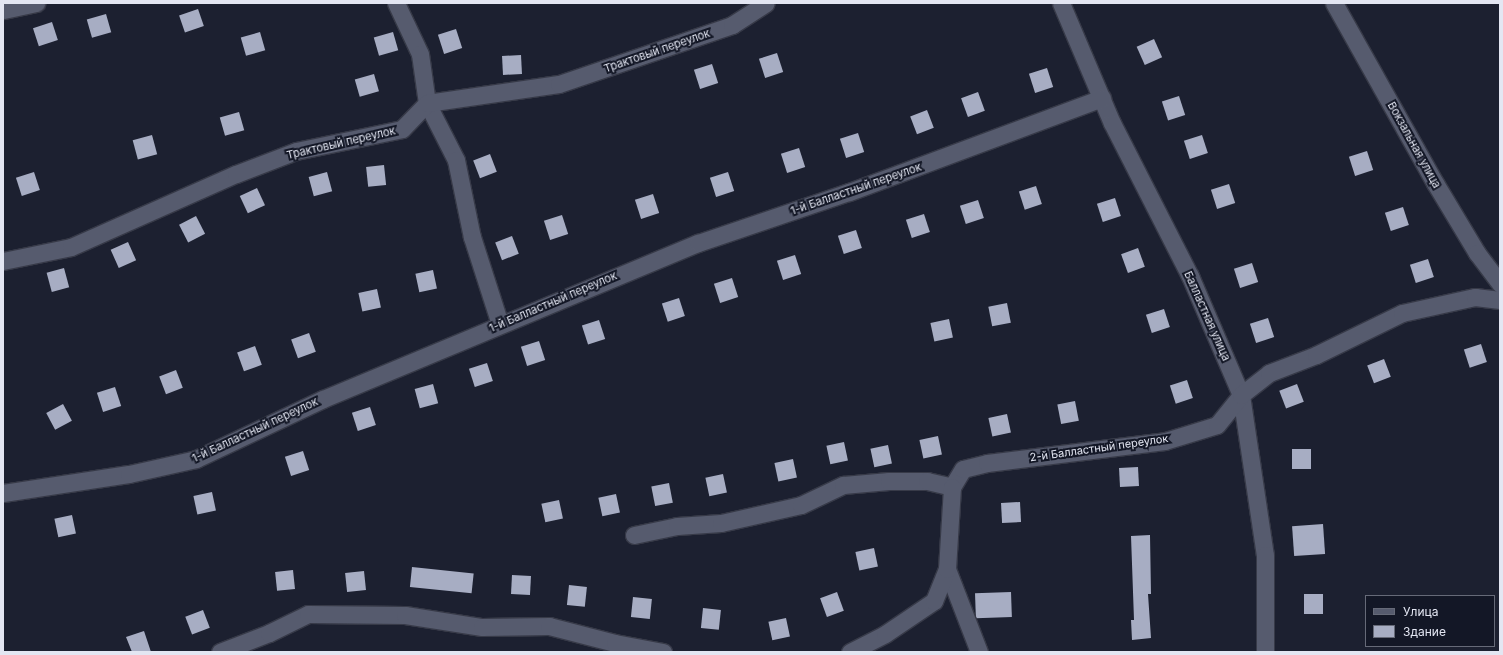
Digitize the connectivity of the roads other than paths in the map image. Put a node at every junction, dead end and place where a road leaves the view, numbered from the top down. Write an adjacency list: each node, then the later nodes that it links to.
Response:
1 (36, 3): 6 (street)
2 (396, 3): 8 (street)
3 (766, 3): 8 (street, Трактовый переулок)
4 (1061, 3): 7 (street, Балластная улица)
5 (1334, 3): 10 (street, Вокзальная улица)
6 (3, 10)
7 (1102, 98): 12 (street, 1-й Балластный переулок); 13 (street, Балластная улица)
8 (427, 103): 9 (street, Трактовый переулок); 12 (street)
9 (3, 261)
10 (1500, 284)
11 (1500, 300): 13 (street, 2-й Балластный переулок)
12 (500, 324): 15 (street, 1-й Балластный переулок)
13 (1241, 394): 14 (street, 2-й Балластный переулок); 22 (street, Балластная улица)
14 (952, 487): 16 (street); 17 (street, 2-й Балластный переулок)
15 (3, 493)
16 (634, 535)
17 (947, 569): 20 (street, 2-й Балластный переулок); 21 (street)
18 (220, 652): 19 (street)
19 (663, 652)
20 (850, 652)
21 (979, 652)
22 (1265, 652)

